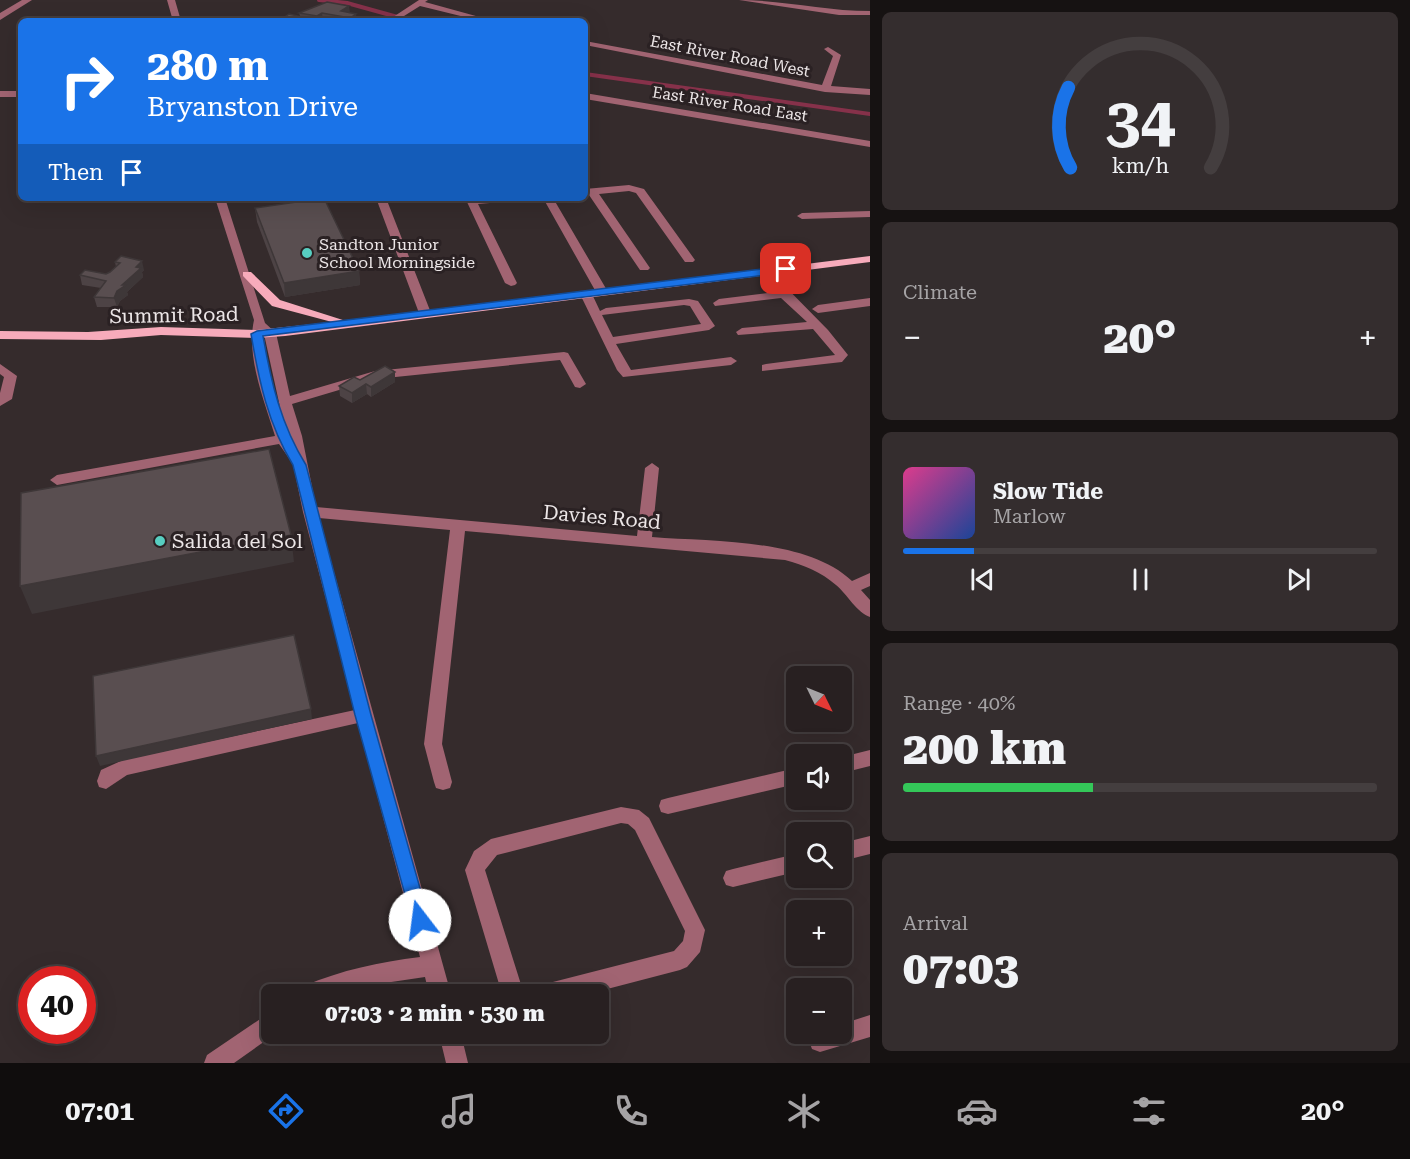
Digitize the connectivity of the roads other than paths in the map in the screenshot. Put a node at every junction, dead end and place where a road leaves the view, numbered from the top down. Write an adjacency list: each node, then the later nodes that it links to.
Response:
1 (27, 0): 6 (street)
2 (171, 0): 7 (street)
3 (743, 0): 5 (street)
4 (422, 1): 8 (street); 9 (street)
5 (870, 12)
6 (0, 18)
7 (176, 18)
8 (396, 18)
9 (480, 18)
10 (588, 44): 12 (street, East River Road West)
11 (828, 49): 12 (street)
12 (825, 89): 13 (street, East River Road West)
13 (870, 92)
14 (0, 94): 15 (street)
15 (18, 94)
16 (588, 97): 17 (street, East River Road East)
17 (870, 144)
18 (588, 192): 26 (street); 27 (street)
19 (221, 201): 29 (street)
20 (382, 201): 39 (street)
21 (471, 201): 30 (street)
22 (550, 201): 31 (street)
23 (870, 214): 24 (street)
24 (802, 216)
25 (870, 259): 28 (main road)
26 (689, 260)
27 (644, 268)
28 (765, 272): 31 (main road); 33 (street)
29 (247, 274): 40 (main road); 44 (street)
30 (511, 283)
31 (602, 292): 32 (main road)
32 (586, 294): 34 (main road); 45 (street)
33 (786, 294): 36 (street); 41 (street)
34 (518, 302): 39 (main road); 44 (main road)
35 (870, 302): 37 (street)
36 (719, 303)
37 (818, 309)
38 (606, 312): 45 (street)
39 (425, 313): 40 (main road)
40 (350, 324): 44 (main road)
41 (816, 325): 42 (street); 48 (street)
42 (742, 332)
43 (0, 334): 44 (main road, Summit Road)
44 (263, 334): 51 (street)
45 (609, 341): 46 (street)
46 (731, 361)
47 (0, 368): 50 (street)
48 (766, 368)
49 (580, 384): 51 (street)
50 (0, 402)
51 (283, 410): 52 (street)
52 (289, 437): 54 (street); 55 (street)
53 (652, 468): 57 (street)
54 (57, 480)
55 (310, 512): 56 (street, Davies Road); 61 (street)
56 (458, 526): 57 (street, Davies Road); 66 (street)
57 (644, 542): 59 (street, Davies Road)
58 (870, 579): 59 (street)
59 (852, 588): 60 (street, Davies Road)
60 (870, 610)
61 (363, 715): 65 (street); 72 (street)
62 (870, 758): 63 (street)
63 (852, 762)
64 (786, 778): 67 (street)
65 (106, 781)
66 (442, 782)
67 (668, 806)
68 (870, 845): 69 (street)
69 (852, 850)
70 (786, 865): 71 (street)
71 (734, 878)
72 (433, 966): 73 (street); 74 (street)
73 (333, 984)
74 (438, 984)
75 (510, 984): 76 (street)
76 (588, 984)
77 (870, 1026): 79 (street)
78 (261, 1030): 81 (street)
79 (852, 1031)
80 (452, 1044): 82 (street)
81 (215, 1063)
82 (457, 1063)

